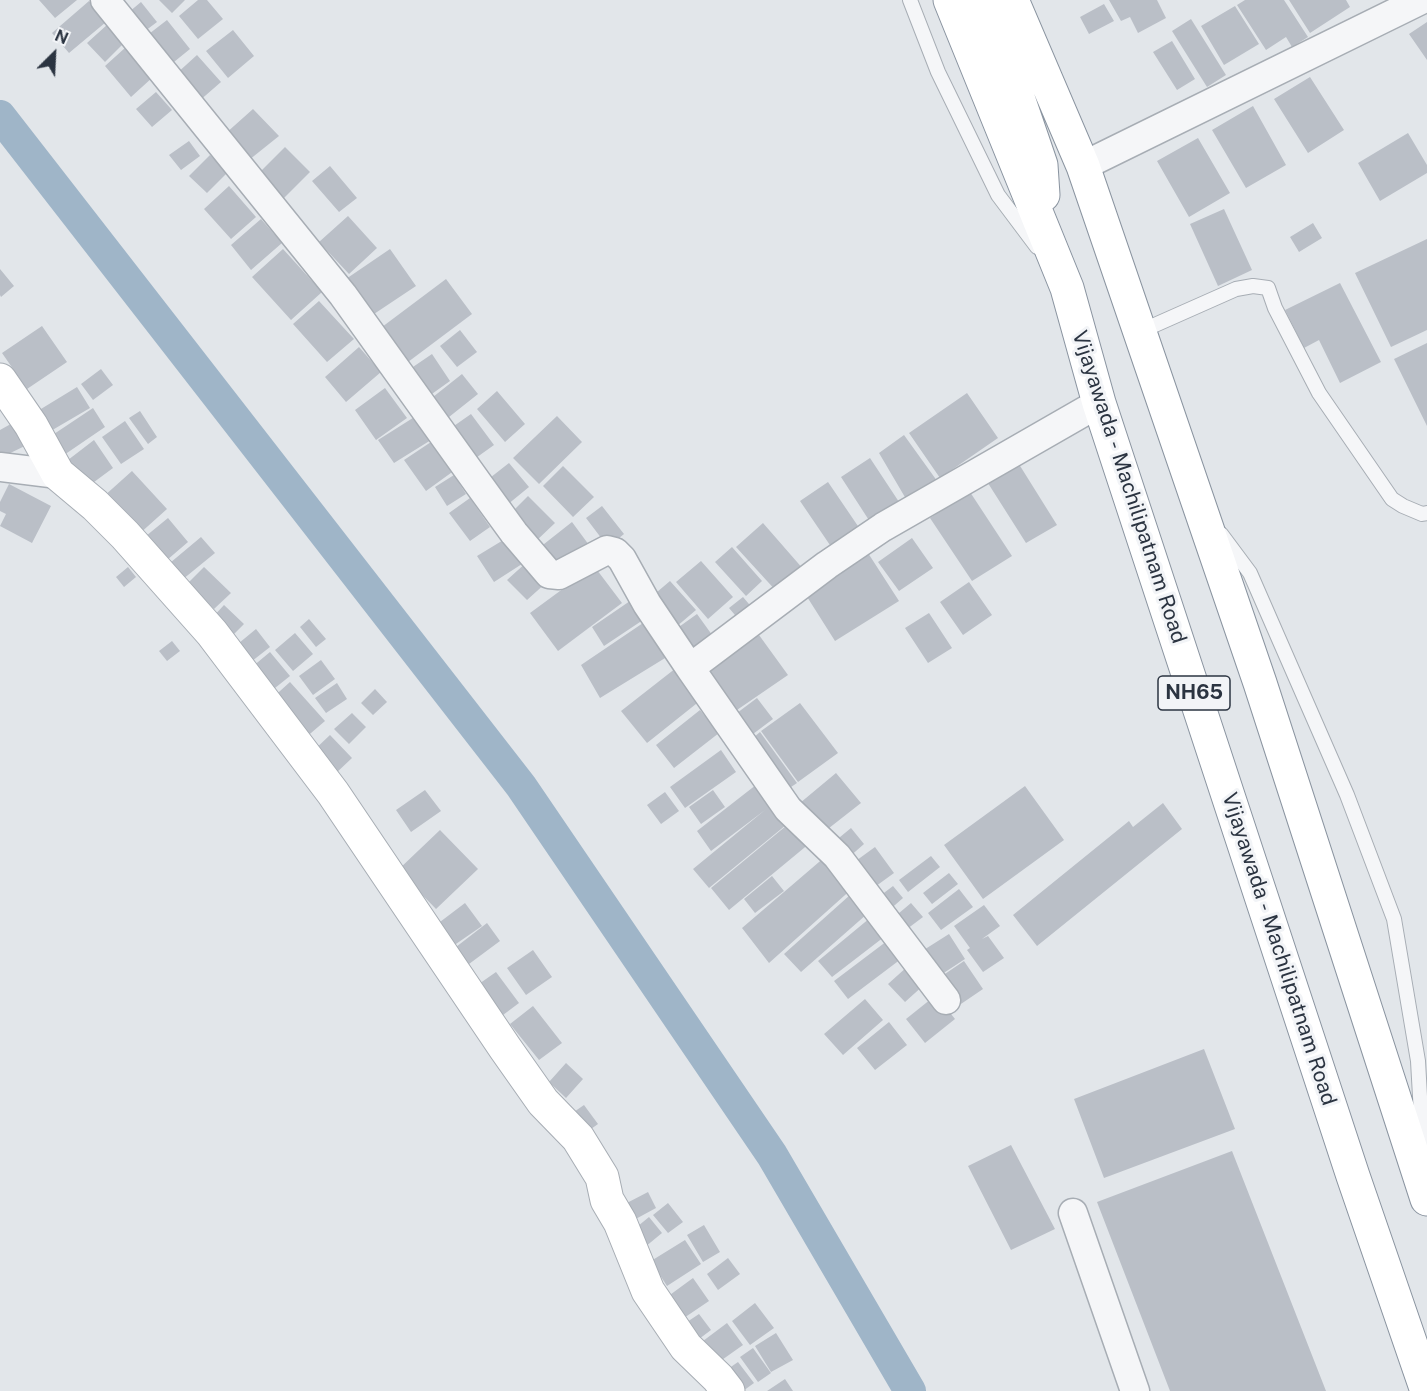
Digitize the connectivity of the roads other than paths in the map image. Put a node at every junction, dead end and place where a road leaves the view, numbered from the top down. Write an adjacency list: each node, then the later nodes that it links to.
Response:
1 (105, 0): 19 (street)
2 (910, 0): 11 (lane)
3 (950, 0): 10 (main road, Vijayawada - Machilipatnam Road / NH65)
4 (980, 0): 10 (main road)
5 (1012, 0): 8 (main road, NH65)
6 (1033, 0): 8 (main road)
7 (1421, 0): 9 (street)
8 (1057, 107): 9 (main road, NH65)
9 (1083, 166): 12 (main road, NH65)
10 (1047, 239): 11 (main road, Vijayawada - Machilipatnam Road / NH65)
11 (1067, 288): 14 (main road, Vijayawada - Machilipatnam Road / NH65)
12 (1139, 332): 17 (main road, NH65); 18 (lane)
13 (0, 380): 16 (main road)
14 (1099, 403): 19 (street); 23 (main road, Vijayawada - Machilipatnam Road / NH65)
15 (0, 467): 16 (street)
16 (58, 474): 24 (main road)
17 (1198, 503): 21 (main road, NH65); 21 (lane)
18 (1427, 513)
19 (690, 668): 20 (street)
20 (946, 1000)
21 (1426, 1197)
22 (1073, 1214): 25 (street)
23 (1427, 1390)
24 (728, 1391)
25 (1135, 1391)

